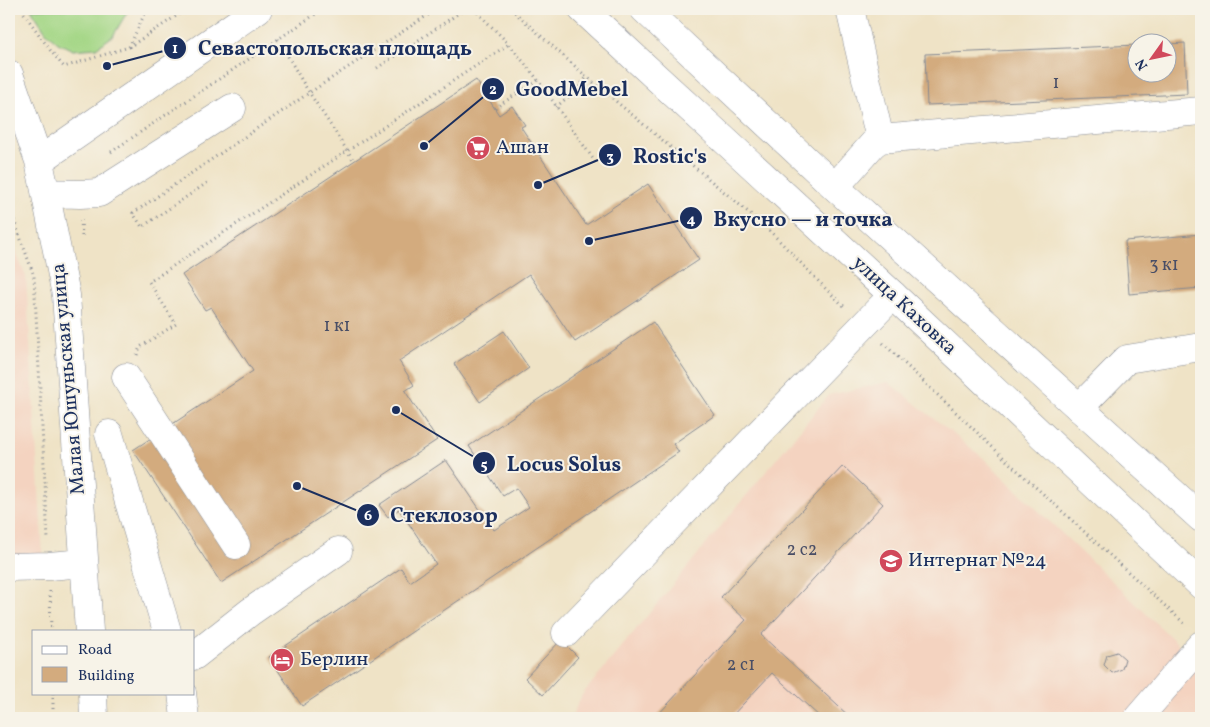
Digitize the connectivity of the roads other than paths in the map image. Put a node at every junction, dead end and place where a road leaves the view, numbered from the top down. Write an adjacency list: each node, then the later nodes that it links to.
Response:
1 (258, 9): 9 (main road)
2 (582, 9): 12 (main road, улица Каховка)
3 (644, 9): 10 (main road, улица Каховка)
4 (850, 9): 8 (main road)
5 (9, 74): 9 (main road, Малая Юшуньская улица)
6 (232, 108): 11 (main road)
7 (1201, 111): 8 (main road)
8 (880, 139): 10 (main road)
9 (39, 161): 11 (main road, Малая Юшуньская улица)
10 (835, 187): 15 (main road, улица Каховка)
11 (46, 193): 20 (main road, Малая Юшуньская улица)
12 (893, 295): 22 (main road, улица Каховка); 25 (main road)
13 (1201, 347): 15 (main road)
14 (126, 377): 18 (main road)
15 (1079, 408): 17 (main road, улица Каховка)
16 (109, 434): 24 (main road)
17 (1201, 518)
18 (236, 545)
19 (338, 551): 27 (main road)
20 (84, 563): 21 (main road); 23 (main road, Малая Юшуньская улица)
21 (9, 567)
22 (1201, 585)
23 (89, 630)
24 (167, 630)
25 (566, 633)
26 (1201, 646): 32 (main road)
27 (195, 655)
28 (93, 694): 30 (main road)
29 (182, 694): 31 (main road)
30 (94, 718)
31 (185, 718)
32 (1138, 718)

